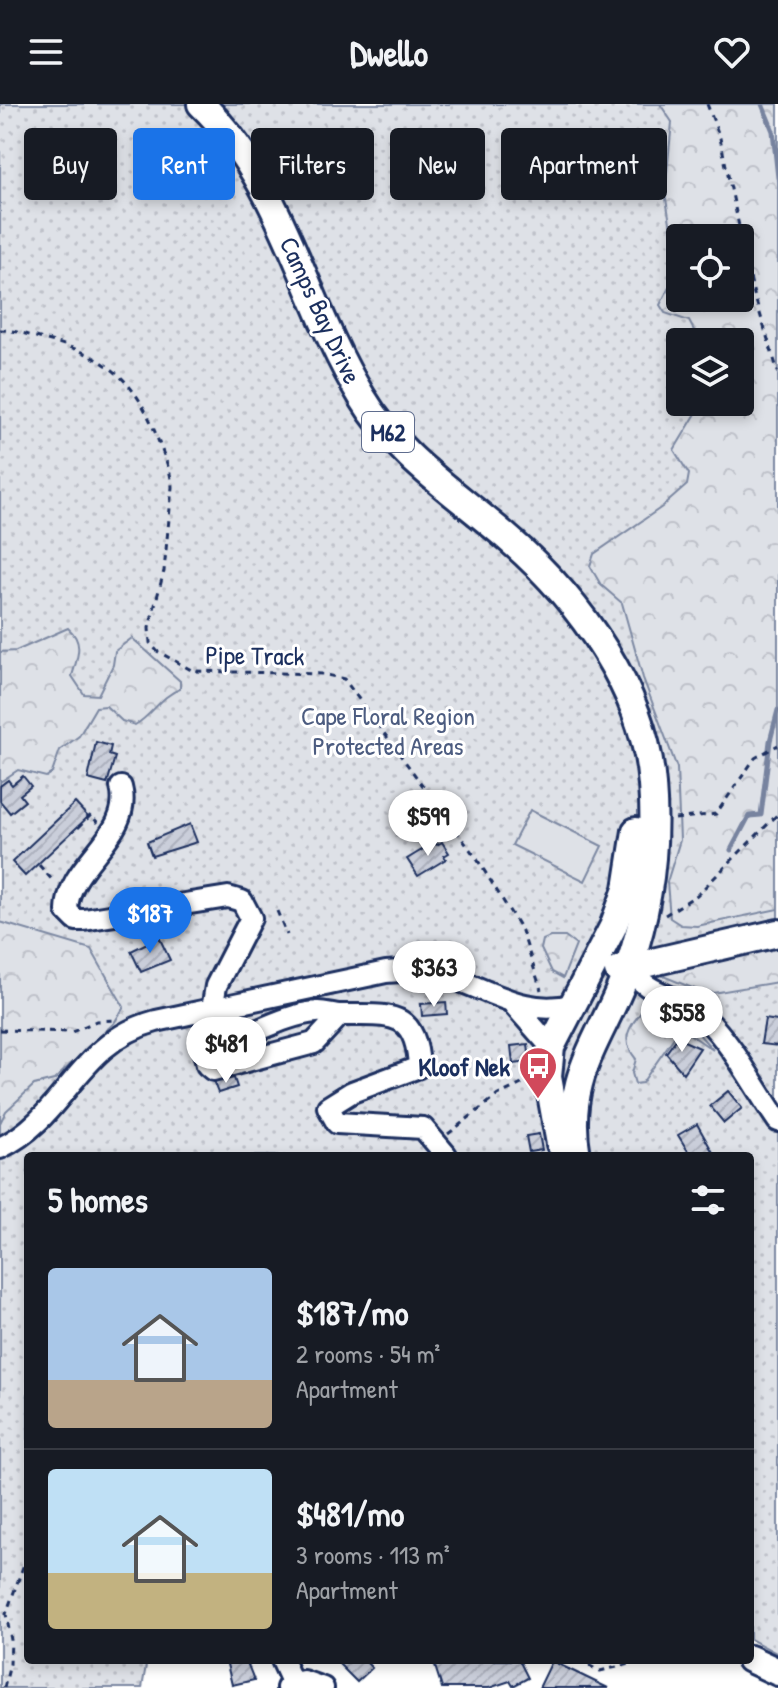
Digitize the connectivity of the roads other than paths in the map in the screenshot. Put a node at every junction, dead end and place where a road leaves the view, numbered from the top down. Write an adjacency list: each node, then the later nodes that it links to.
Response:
1 (201, 104): 2 (main road, Camps Bay Drive / M62)
2 (595, 638): 5 (main road, Camps Bay Drive / M62); 6 (main road, Camps Bay Drive / M62)
3 (121, 787): 8 (street)
4 (778, 933): 5 (main road)
5 (629, 966): 6 (main road); 10 (main road, Camps Bay Drive / M62); 17 (street)
6 (579, 995): 7 (street); 10 (main road); 14 (main road, M62)
7 (511, 1002): 8 (street); 14 (street)
8 (229, 1007): 12 (street); 18 (street)
9 (340, 1015): 11 (street); 13 (street); 19 (street)
10 (607, 1016): 15 (main road, M62)
11 (296, 1017): 12 (street); 13 (street)
12 (245, 1036): 16 (street); 16 (street)
13 (308, 1045): 16 (street)
14 (551, 1047): 15 (main road); 20 (main road, M62)
15 (592, 1047): 21 (main road, M62)
16 (242, 1062)
17 (778, 1121)
18 (0, 1148)
19 (441, 1150)
20 (561, 1152)
21 (577, 1152)
22 (754, 1661): 24 (main road)
23 (283, 1664): 25 (street)
24 (778, 1672)
25 (290, 1686): 26 (street)
26 (323, 1688)

